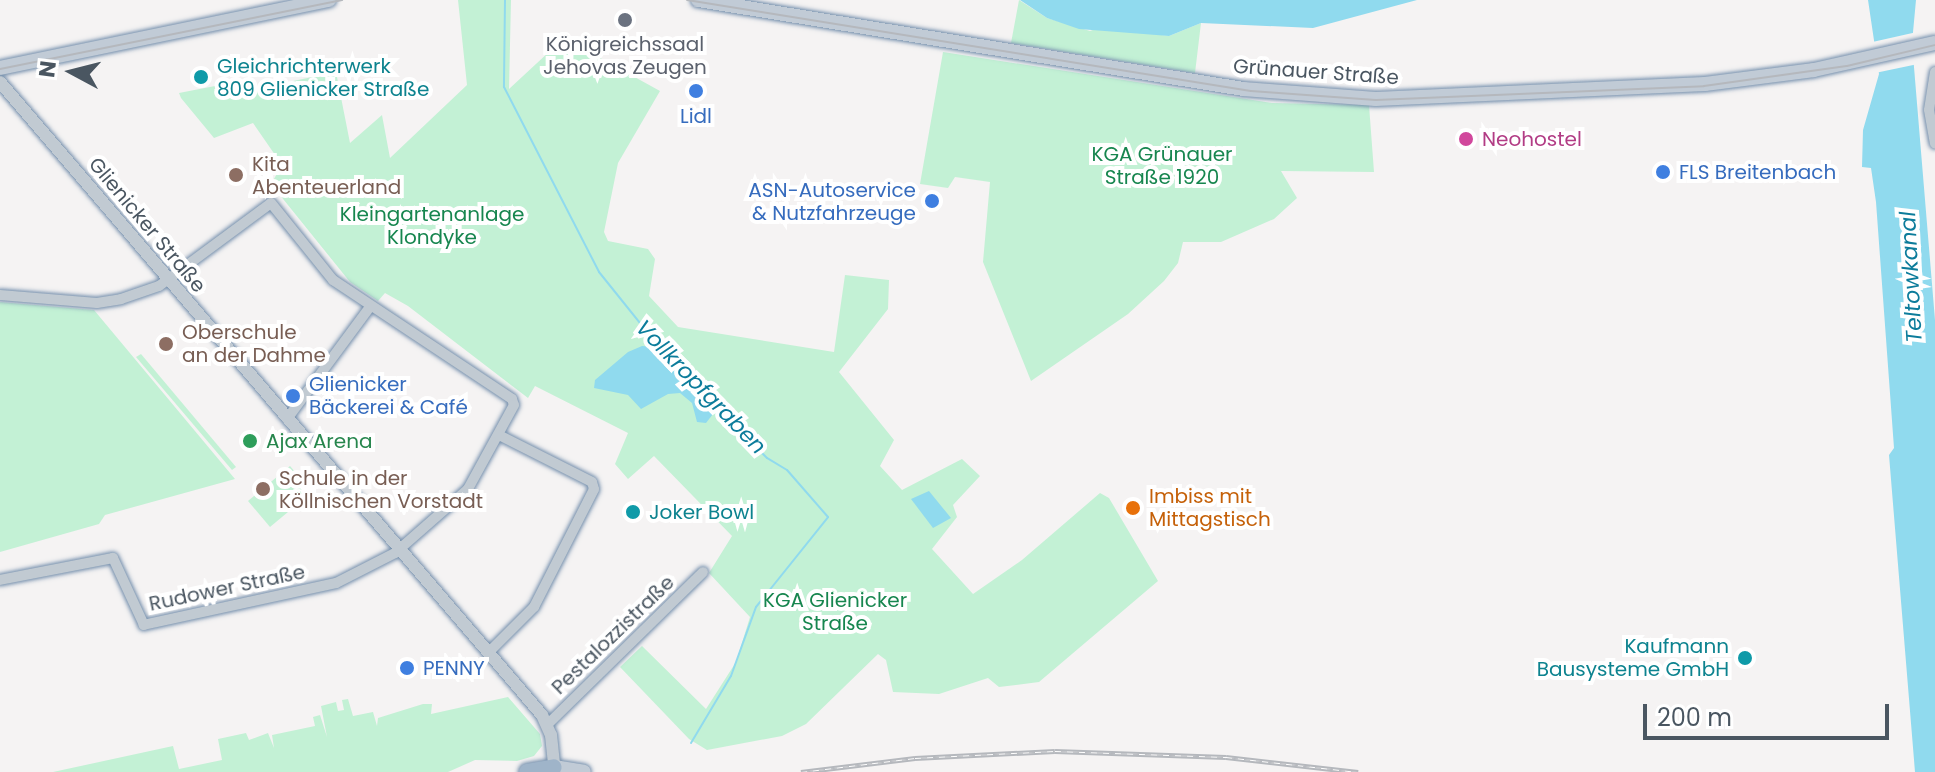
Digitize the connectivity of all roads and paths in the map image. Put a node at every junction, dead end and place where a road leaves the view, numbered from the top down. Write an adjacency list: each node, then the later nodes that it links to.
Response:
1 (329, 0): 4 (main road)
2 (698, 0): 3 (main road, Grünauer Straße)
3 (1935, 43)
4 (0, 68)
5 (1935, 72): 7 (street)
6 (0, 82): 8 (street, Glienicker Straße)
7 (1935, 143)
8 (167, 278): 9 (street); 10 (street); 11 (street, Glienicker Straße)
9 (0, 295)
10 (370, 307): 11 (street); 12 (street)
11 (287, 419): 13 (street, Glienicker Straße)
12 (499, 435): 13 (street); 16 (street)
13 (399, 549): 15 (street, Rudower Straße); 16 (street, Glienicker Straße)
14 (703, 572): 17 (street, Pestalozzistraße)
15 (0, 580)
16 (489, 652): 17 (street, Glienicker Straße)
17 (548, 724): 18 (street)
18 (554, 769): 19 (highway); 20 (main road)
19 (527, 772)
20 (584, 772)

